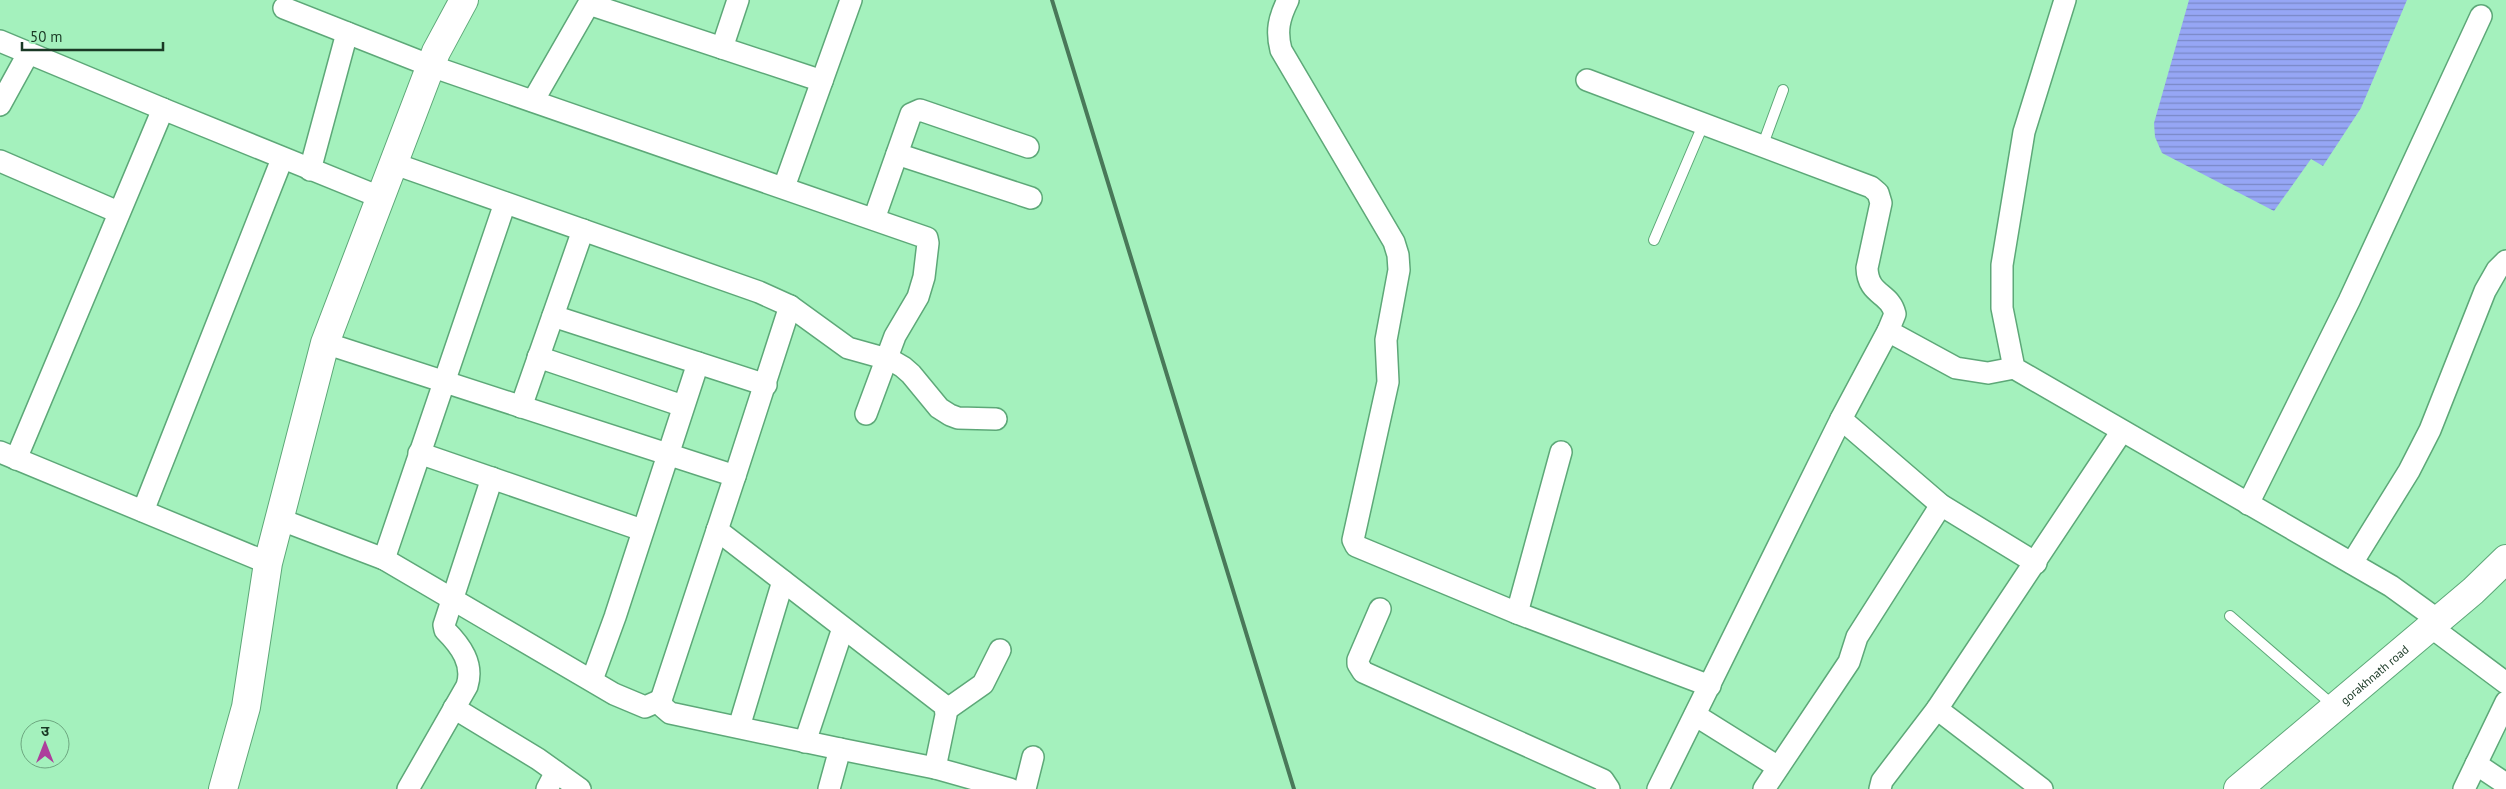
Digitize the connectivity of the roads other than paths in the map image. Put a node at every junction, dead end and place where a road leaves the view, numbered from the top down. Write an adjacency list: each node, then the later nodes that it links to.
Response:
1 (464, 0): 13 (street)
2 (738, 0): 11 (street)
3 (851, 0): 15 (street)
4 (1288, 0): 73 (street)
5 (2065, 0): 44 (street)
6 (590, 2): 11 (street); 17 (street)
7 (284, 8): 9 (street)
8 (2481, 16): 59 (street)
9 (348, 33): 13 (street); 27 (street)
10 (0, 41): 12 (street)
11 (722, 48): 15 (street)
12 (28, 54): 18 (street); 19 (street)
13 (431, 66): 17 (street); 26 (street)
14 (1587, 80): 20 (street)
15 (822, 81): 28 (street)
16 (1784, 90): 22 (lane)
17 (533, 101): 28 (street)
18 (0, 105)
19 (163, 109): 24 (street); 32 (street)
20 (1703, 125): 22 (street); 35 (lane)
21 (1028, 147): 23 (street)
22 (1762, 147): 39 (street)
23 (897, 154): 30 (street); 33 (street)
24 (282, 159): 27 (street); 61 (street)
25 (0, 161): 32 (street)
26 (395, 164): 29 (street); 31 (street)
27 (310, 170): 29 (street)
28 (784, 187): 33 (street)
29 (382, 198): 40 (street)
30 (1031, 198)
31 (505, 203): 34 (street); 45 (street)
32 (118, 212): 56 (street)
33 (874, 219): 42 (street)
34 (583, 230): 37 (street); 38 (street)
35 (1654, 240)
36 (2506, 261): 69 (street)
37 (790, 306): 42 (street); 46 (street)
38 (553, 316): 41 (street); 43 (street)
39 (1888, 331): 44 (street); 51 (street)
40 (325, 343): 45 (street); 62 (street)
41 (538, 357): 47 (street); 48 (street)
42 (886, 359): 49 (street); 50 (street)
43 (698, 363): 46 (street); 47 (street)
44 (2014, 368): 52 (street)
45 (443, 381): 48 (street); 54 (street)
46 (766, 385): 57 (street)
47 (683, 406): 55 (street)
48 (521, 407): 55 (street)
49 (866, 414)
50 (996, 419)
51 (1840, 419): 60 (street); 80 (street)
52 (2122, 431): 59 (street); 68 (street)
53 (1561, 452): 73 (street)
54 (419, 453): 58 (street); 66 (street)
55 (666, 454): 57 (street); 63 (street)
56 (8, 456): 61 (street)
57 (735, 476): 64 (street)
58 (492, 478): 63 (street); 71 (street)
59 (2248, 504): 69 (street)
60 (1941, 505): 68 (street); 93 (street)
61 (143, 511): 67 (street)
62 (279, 519): 66 (street); 67 (street)
63 (642, 530): 78 (street)
64 (717, 530): 70 (street); 81 (street)
65 (2506, 559): 75 (street, gorakhnath road)
66 (384, 560): 71 (street)
67 (268, 563): 97 (street)
68 (2036, 563): 85 (street)
69 (2352, 563): 75 (street)
70 (783, 581): 76 (street); 88 (street)
71 (453, 599): 78 (street); 84 (street)
72 (1380, 609): 103 (street)
73 (1517, 612): 80 (street)
74 (2230, 616): 83 (lane)
75 (2434, 623): 79 (street); 83 (street, gorakhnath road)
76 (843, 628): 86 (street); 89 (street)
77 (1000, 650): 86 (street)
78 (592, 680): 81 (street)
79 (2506, 683)
80 (1710, 686): 87 (street)
81 (661, 700): 88 (street)
82 (2506, 702): 92 (street)
83 (2335, 707): 108 (street, gorakhnath road)
84 (454, 708): 95 (street); 98 (street)
85 (1937, 709): 106 (street); 107 (street)
86 (946, 710): 94 (street)
87 (1695, 715): 93 (street); 104 (street)
88 (739, 727): 89 (street)
89 (805, 742): 90 (street)
90 (840, 749): 94 (street); 100 (street)
91 (1033, 757): 102 (street)
92 (2476, 764): 96 (street); 109 (street)
93 (1778, 767): 105 (street)
94 (935, 768): 101 (street)
95 (551, 781): 99 (street)
96 (2506, 784)
97 (223, 789)
98 (408, 789)
99 (580, 789)
100 (829, 789)
101 (1010, 789)
102 (1025, 789)
103 (1609, 789)
104 (1658, 789)
105 (1764, 789)
106 (1880, 789)
107 (2042, 789)
108 (2238, 789)
109 (2464, 789)

